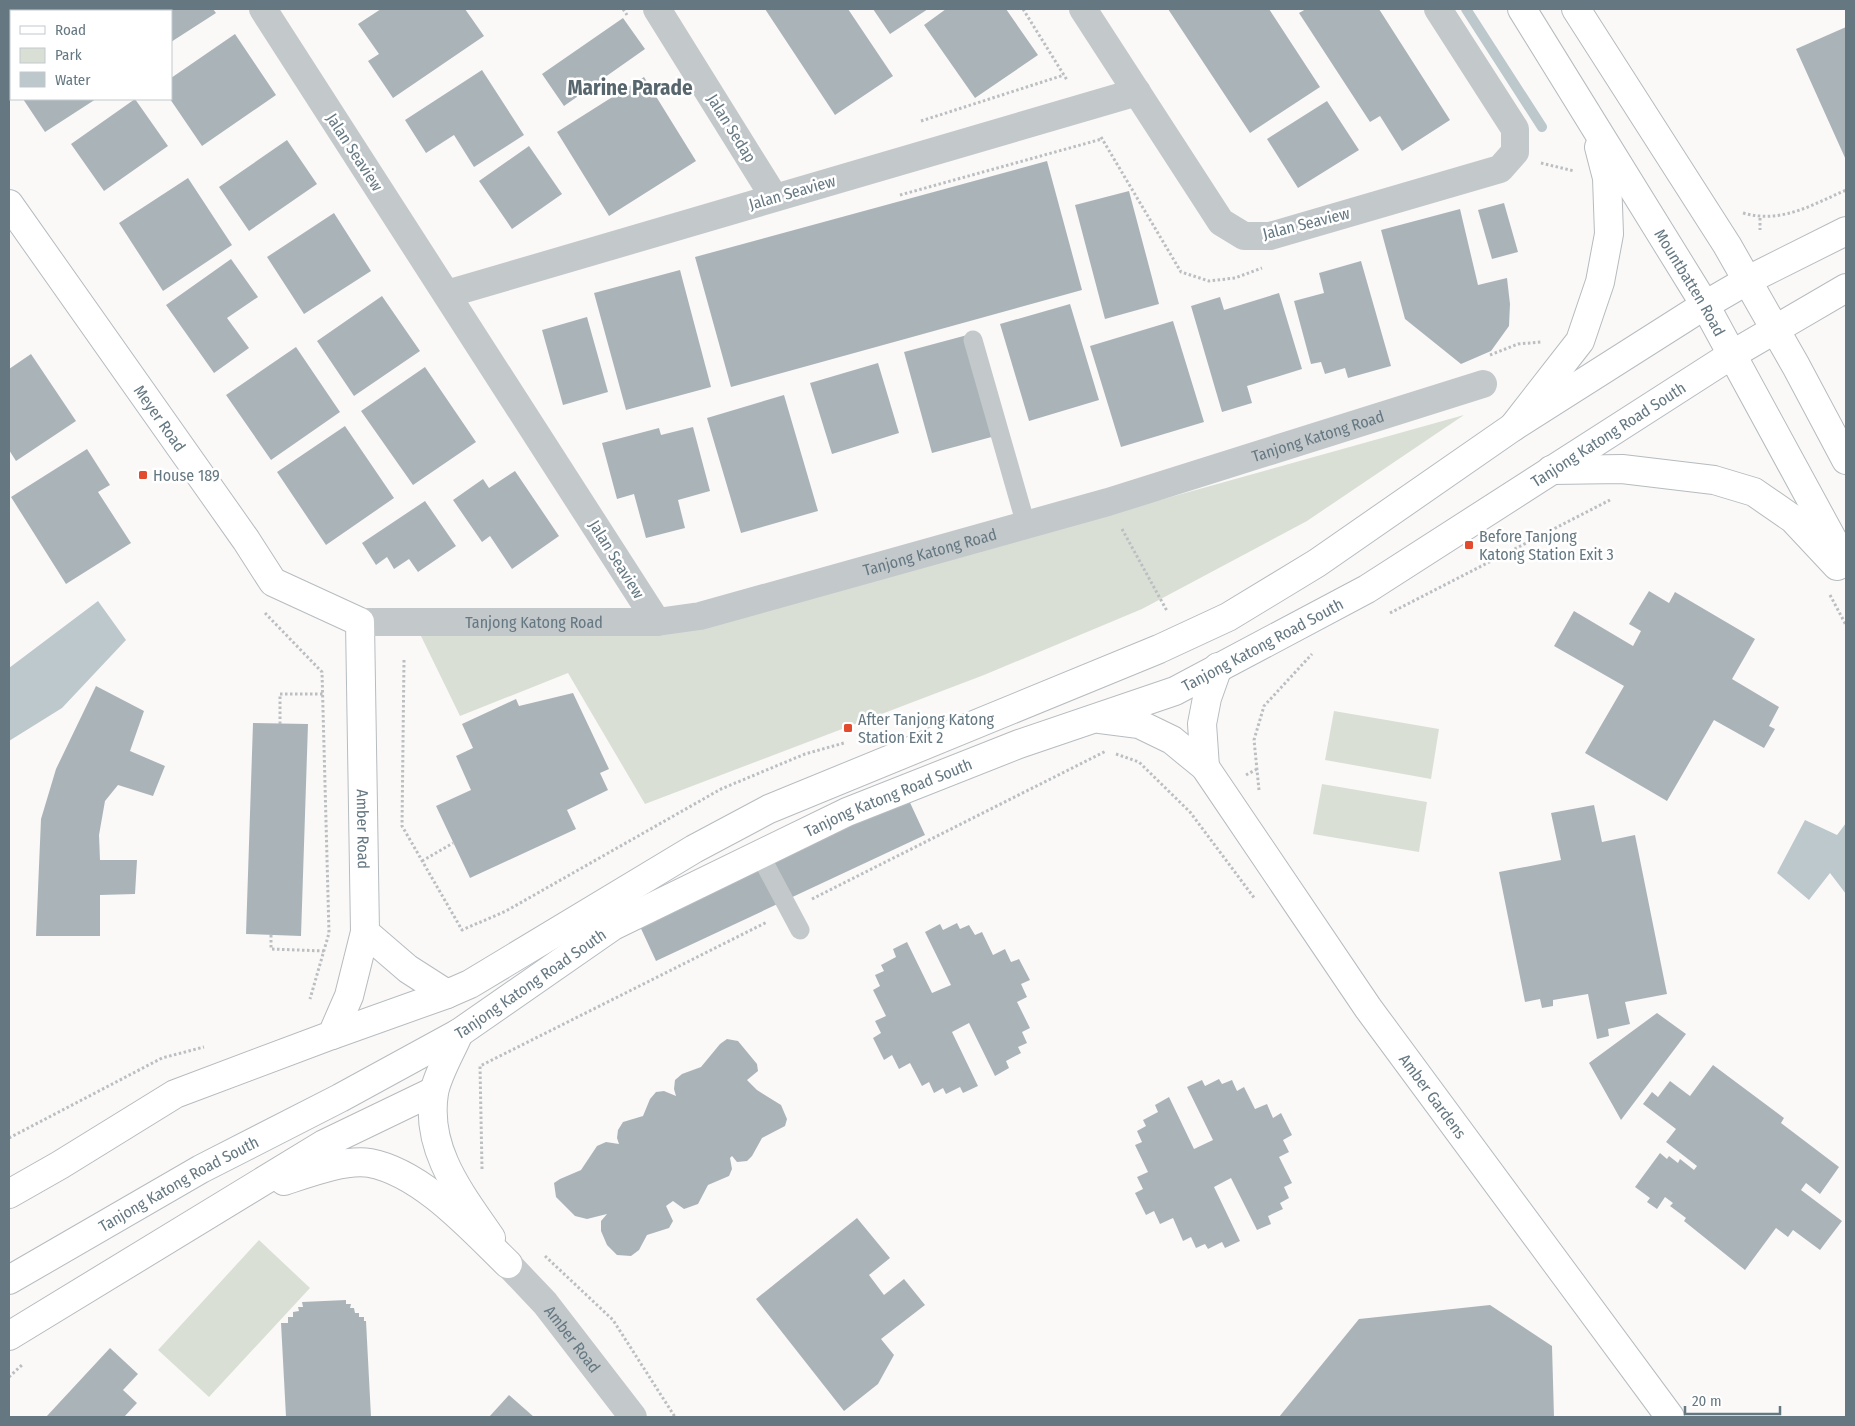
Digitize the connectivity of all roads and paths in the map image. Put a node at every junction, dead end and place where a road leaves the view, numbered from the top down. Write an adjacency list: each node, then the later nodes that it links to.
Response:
1 (263, 9): 29 (street, Jalan Seaview)
2 (623, 9): 9 (path)
3 (657, 9): 19 (street, Jalan Sedap)
4 (1023, 9): 10 (path)
5 (1083, 9): 11 (street, Jalan Seaview)
6 (1438, 9): 16 (street)
7 (1522, 9): 13 (main road, Mountbatten Road)
8 (1576, 9): 27 (main road)
9 (628, 17)
10 (1064, 75): 12 (path); 14 (path)
11 (1136, 92): 12 (street, Jalan Seaview); 16 (street, Jalan Seaview)
12 (1084, 108): 15 (path); 19 (street, Jalan Seaview)
13 (1593, 123): 30 (main road, Mountbatten Road); 36 (main road)
14 (913, 124)
15 (1102, 139): 20 (path); 26 (path)
16 (1515, 140): 17 (path)
17 (1575, 172)
18 (1846, 190): 23 (path)
19 (774, 197): 29 (street, Jalan Seaview)
20 (891, 198)
21 (9, 204): 47 (main road, Meyer Road)
22 (1741, 212): 23 (path)
23 (1760, 218): 24 (path)
24 (1760, 230)
25 (1846, 231): 27 (main road)
26 (1272, 264)
27 (1748, 280): 30 (main road, Tanjong Katong Road South); 31 (main road)
28 (1846, 288): 31 (main road)
29 (447, 294): 48 (street, Jalan Seaview)
30 (1705, 305): 34 (main road, Mountbatten Road); 36 (main road, Tanjong Katong Road South)
31 (1774, 329): 34 (main road, Tanjong Katong Road South); 37 (main road)
32 (973, 340): 40 (lane)
33 (1548, 342): 35 (path)
34 (1733, 354): 38 (main road, Tanjong Katong Road South); 42 (main road, Mountbatten Road)
35 (1484, 370): 40 (street, Tanjong Katong Road)
36 (1513, 427): 68 (main road, Tanjong Katong Road South)
37 (1846, 460)
38 (1551, 470): 43 (main road); 52 (main road, Tanjong Katong Road South)
39 (1618, 496): 45 (path)
40 (1026, 525): 48 (street, Tanjong Katong Road)
41 (1121, 527): 46 (path)
42 (1846, 564)
43 (1836, 580): 49 (path)
44 (263, 612): 53 (path)
45 (1385, 615)
46 (1170, 619)
47 (360, 622): 48 (street, Tanjong Katong Road); 65 (main road, Amber Road)
48 (657, 622)
49 (1846, 625)
50 (1316, 651): 58 (path)
51 (404, 660): 61 (path)
52 (1218, 668): 54 (main road, Tanjong Katong Road South); 57 (main road)
53 (322, 694): 55 (path); 67 (path)
54 (1094, 718): 57 (main road); 60 (main road, Tanjong Katong Road South)
55 (280, 724)
56 (1107, 750): 62 (path)
57 (1205, 767): 86 (main road, Amber Gardens)
58 (1262, 796)
59 (453, 843): 61 (path)
60 (760, 855): 62 (lane); 70 (main road, Tanjong Katong Road South)
61 (422, 861): 63 (path)
62 (790, 910): 64 (lane); 75 (path)
63 (462, 930)
64 (800, 930)
65 (365, 932): 68 (main road); 71 (main road, Amber Road)
66 (271, 934): 67 (path)
67 (324, 951): 69 (path)
68 (447, 994): 71 (main road, Tanjong Katong Road South)
69 (310, 999)
70 (459, 1033): 73 (main road); 80 (main road, Tanjong Katong Road South)
71 (332, 1035): 76 (main road, Tanjong Katong Road South)
72 (204, 1047): 74 (path)
73 (434, 1091): 77 (main road); 79 (main road)
74 (9, 1138)
75 (482, 1178)
76 (9, 1194)
77 (239, 1196): 79 (main road); 81 (main road)
78 (540, 1251): 85 (path)
79 (508, 1264): 84 (street, Amber Road)
80 (9, 1280)
81 (9, 1336)
82 (31, 1357): 83 (path)
83 (9, 1377)
84 (633, 1417)
85 (675, 1417)
86 (1670, 1417)

